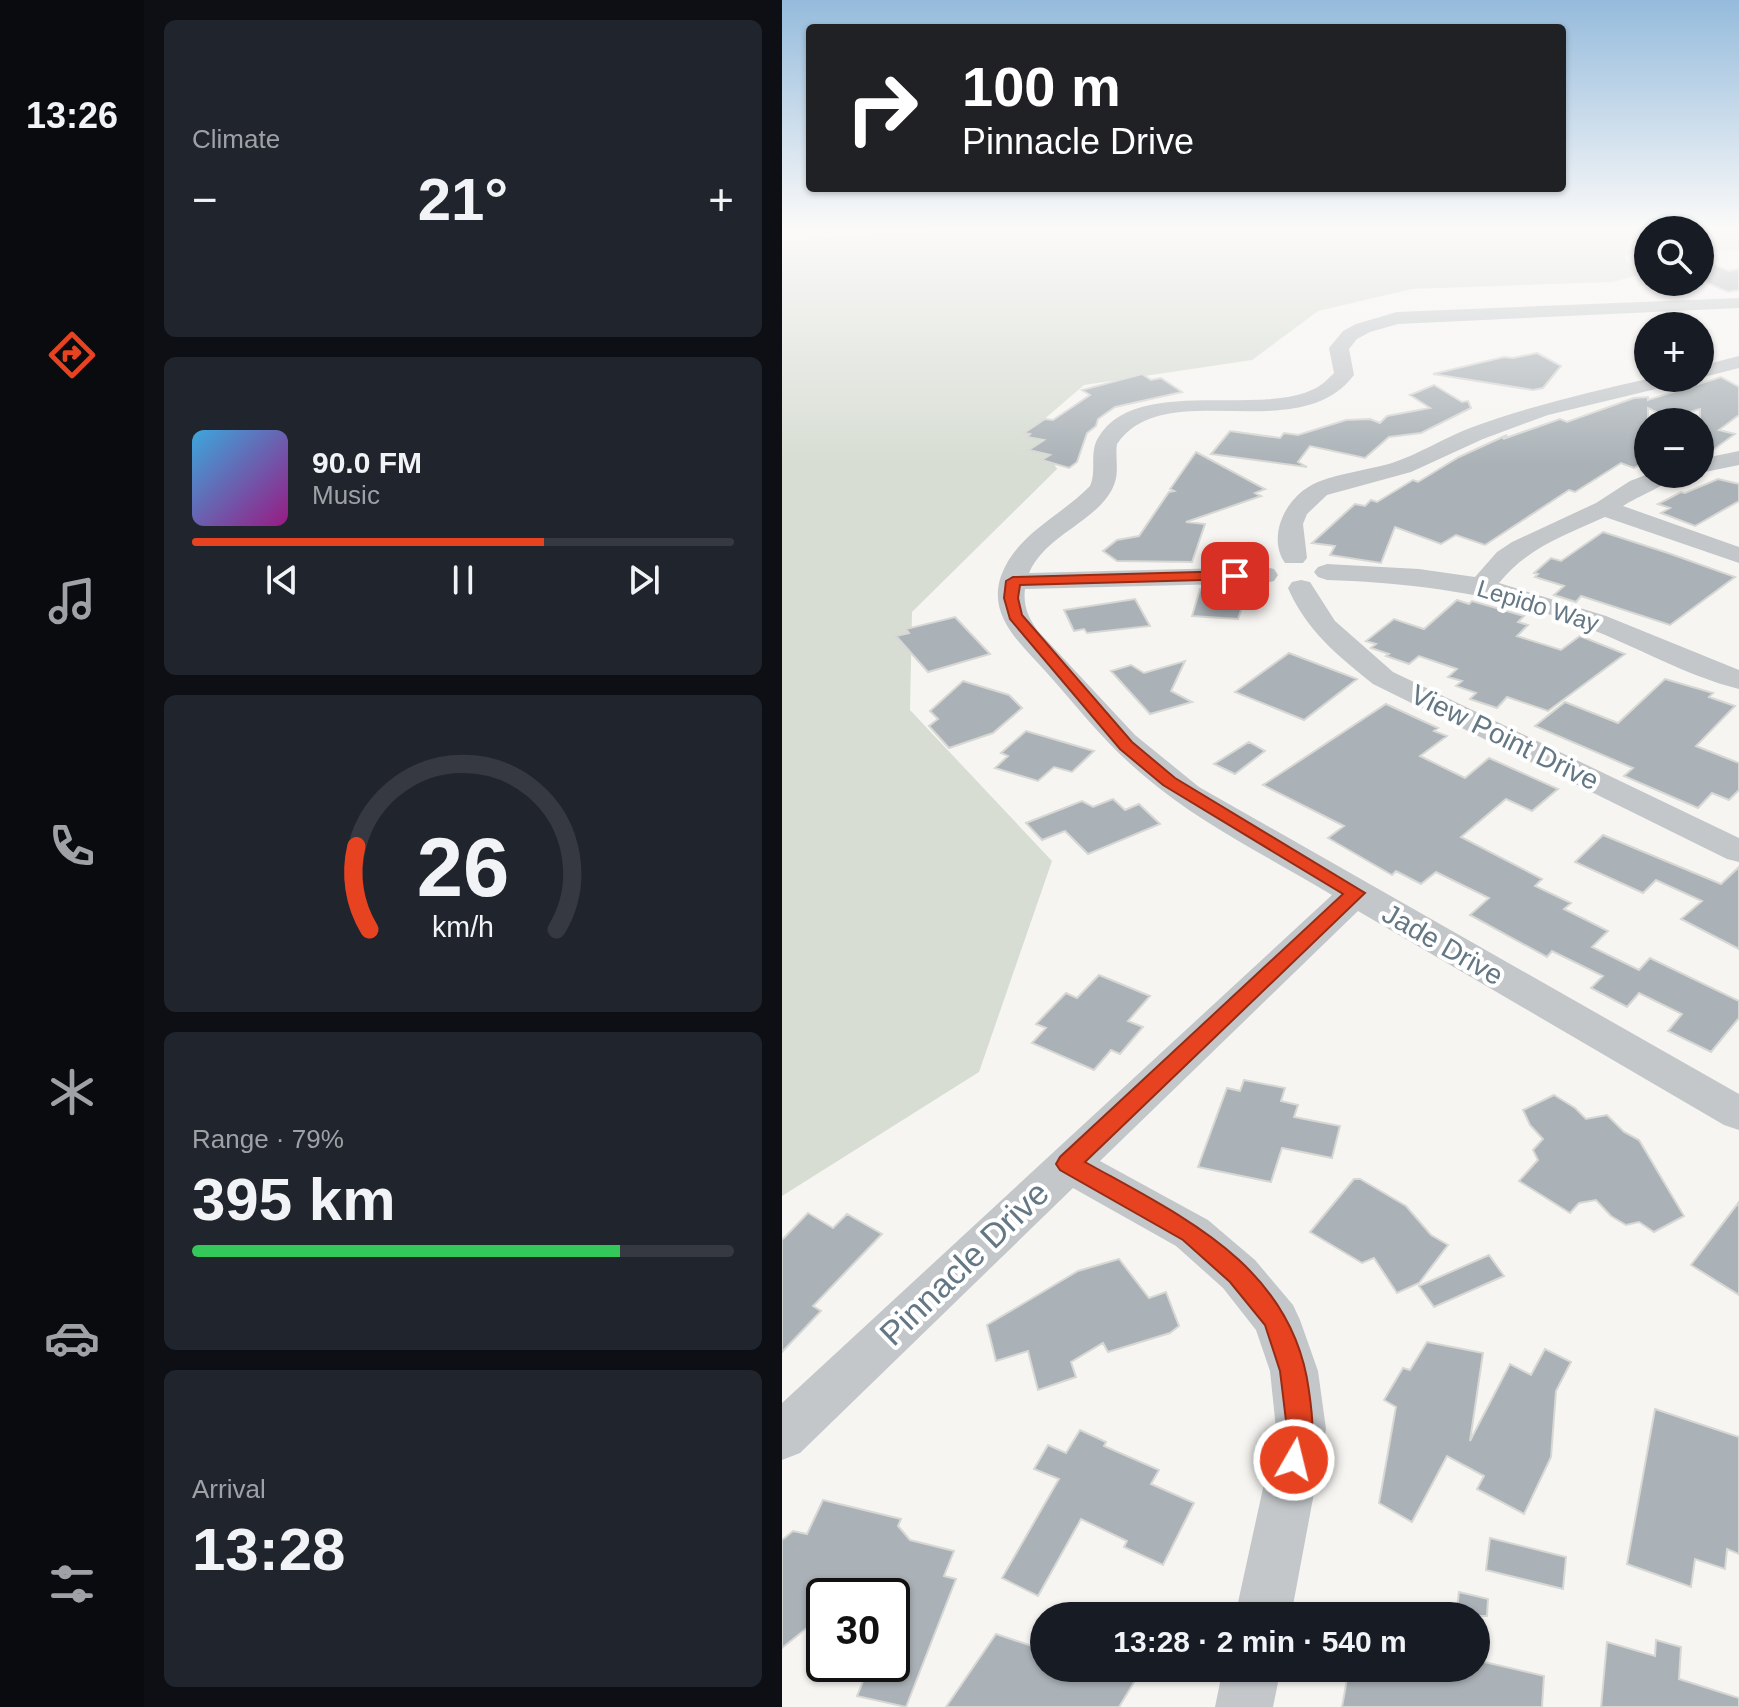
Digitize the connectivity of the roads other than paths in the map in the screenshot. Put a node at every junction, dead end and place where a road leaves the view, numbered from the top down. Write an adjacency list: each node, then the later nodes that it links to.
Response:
1 (1622, 307): 11 (street)
2 (1739, 362): 3 (street)
3 (1714, 368)
4 (1634, 388): 10 (street, View Point Drive)
5 (1739, 458): 6 (street)
6 (1714, 463)
7 (1635, 488): 8 (street)
8 (1604, 508): 9 (street); 12 (street)
9 (1739, 555)
10 (1298, 573): 11 (street); 12 (street, Lepido Way); 14 (street, View Point Drive)
11 (1013, 581): 15 (street, Jade Drive)
12 (1481, 587): 13 (street, Lepido Way)
13 (1739, 680)
14 (1739, 851)
15 (1356, 893): 16 (street, Jade Drive); 17 (street, Pinnacle Drive)
16 (1739, 1114)
17 (1068, 1164): 18 (street, Pinnacle Drive); 19 (street)
18 (782, 1436)
19 (1266, 1602)
20 (1249, 1682): 21 (street)
21 (1244, 1707)

